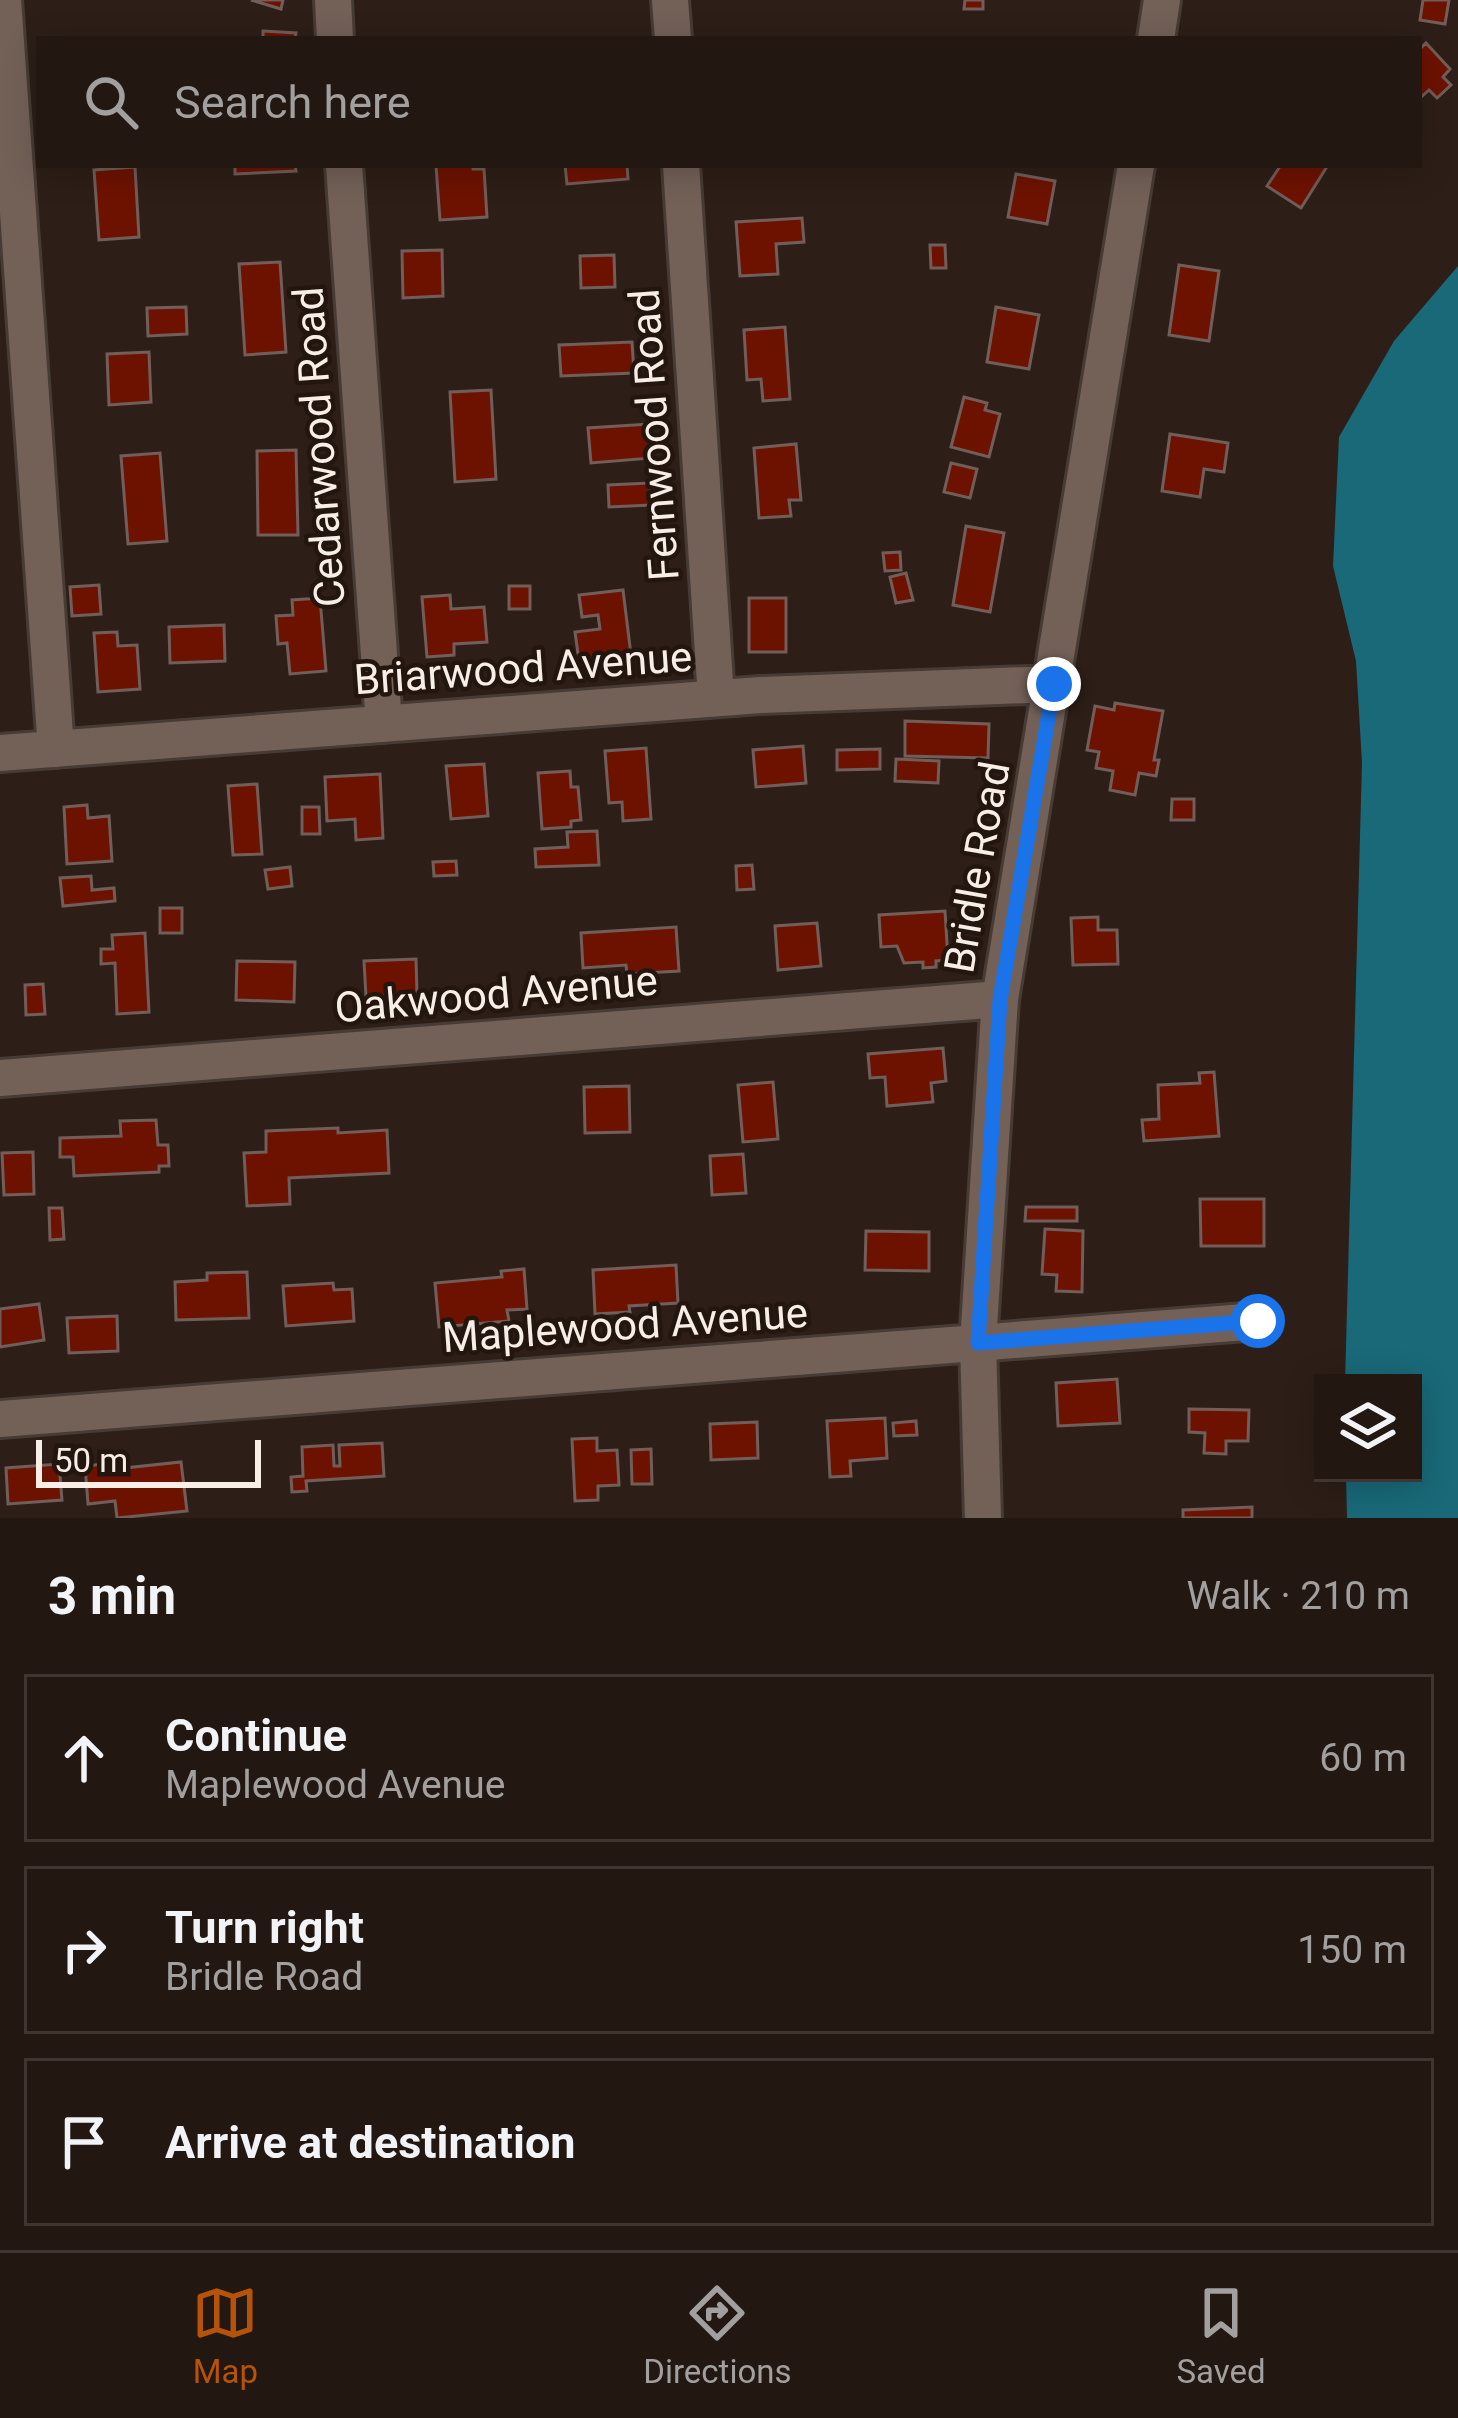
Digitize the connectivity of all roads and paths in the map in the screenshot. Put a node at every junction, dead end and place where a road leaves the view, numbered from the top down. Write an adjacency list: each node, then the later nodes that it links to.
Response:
1 (2, 0): 14 (street)
2 (333, 0): 5 (street)
3 (670, 0): 6 (street)
4 (1162, 0): 7 (street)
5 (335, 36)
6 (673, 36)
7 (1156, 36)
8 (344, 168): 13 (street, Cedarwood Road)
9 (681, 168): 12 (street, Fernwood Road)
10 (1136, 168): 11 (street, Bridle Road)
11 (1054, 684): 12 (street, Briarwood Avenue); 16 (street, Bridle Road)
12 (716, 698): 13 (street, Briarwood Avenue)
13 (384, 724): 14 (street, Briarwood Avenue)
14 (56, 749): 15 (street, Briarwood Avenue)
15 (0, 753)
16 (1000, 1000): 17 (street, Oakwood Avenue); 19 (street, Bridle Road)
17 (0, 1078)
18 (1258, 1321): 19 (street, Maplewood Avenue)
19 (978, 1343): 20 (street, Maplewood Avenue); 21 (street, Bridle Road)
20 (0, 1419)
21 (983, 1518)

